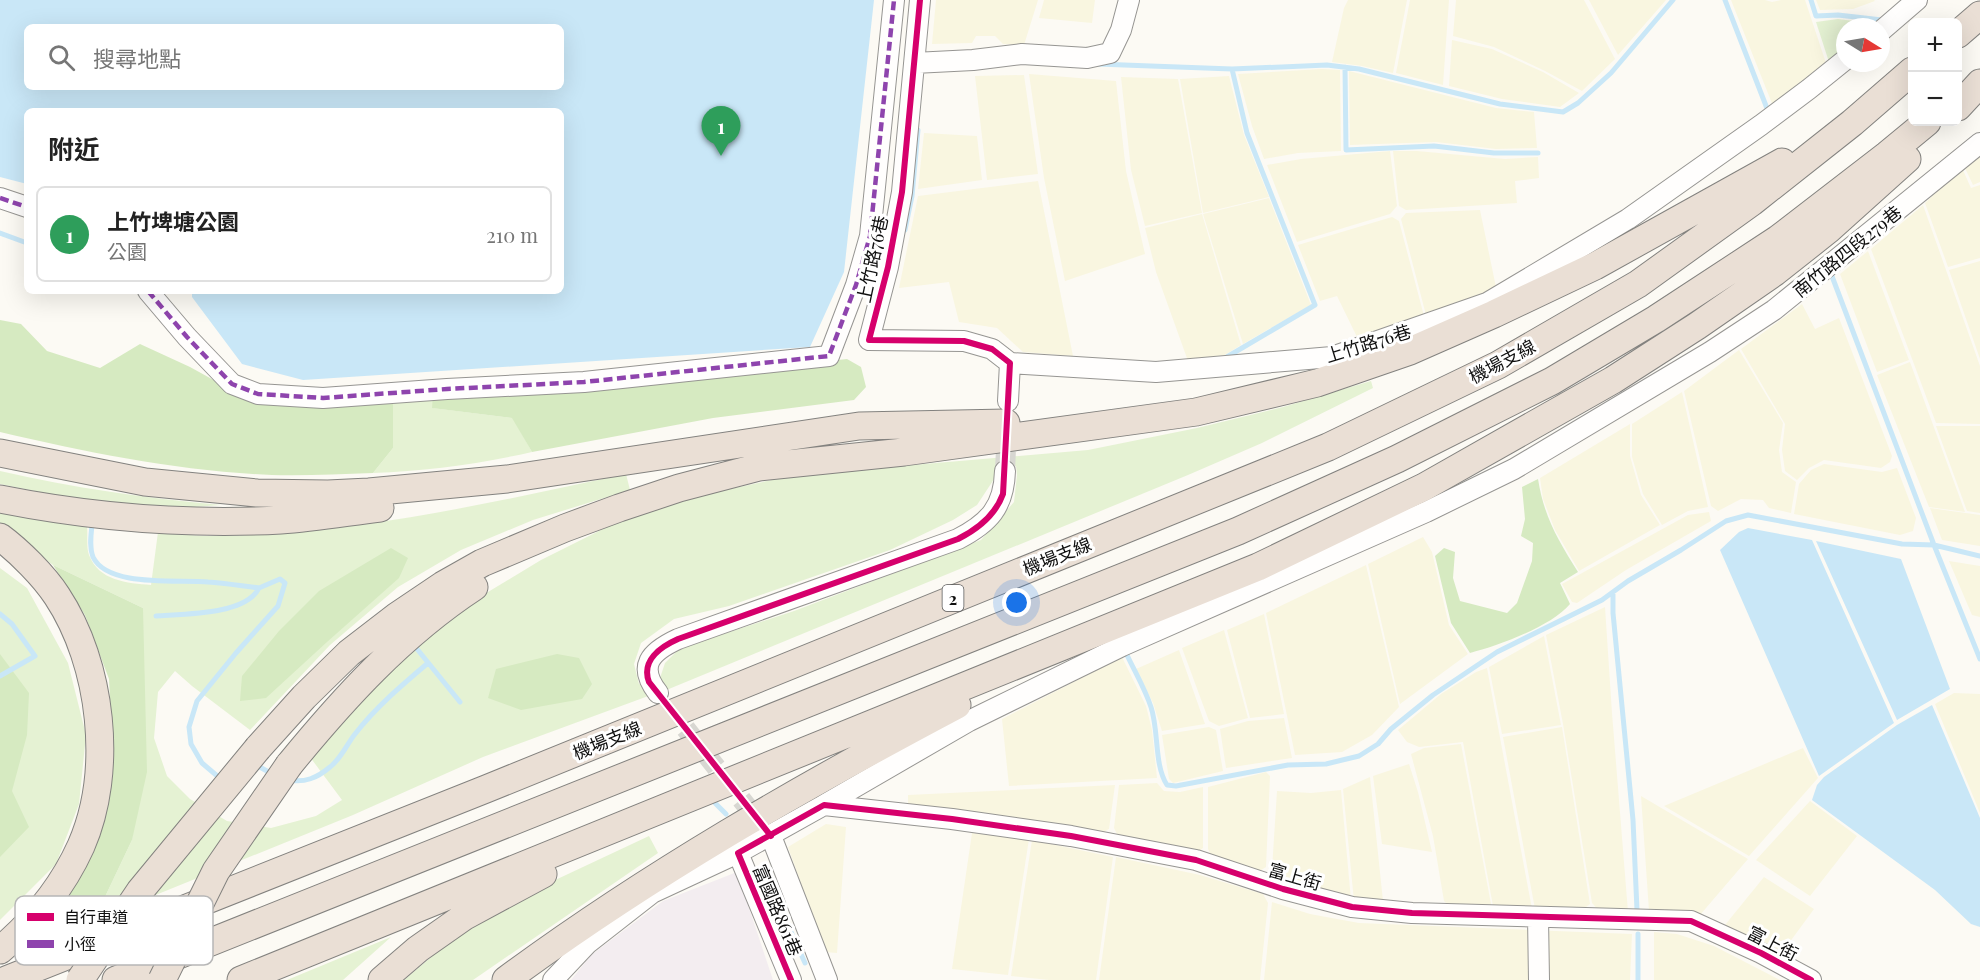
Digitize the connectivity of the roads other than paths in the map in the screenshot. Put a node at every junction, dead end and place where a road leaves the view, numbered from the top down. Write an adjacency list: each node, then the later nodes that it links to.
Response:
1 (894, 0): 21 (street)
2 (920, 0): 8 (street, 上竹路76巷)
3 (1129, 0): 8 (street)
4 (1917, 0): 6 (street)
5 (1980, 15): 7 (highway)
6 (1890, 23)
7 (1962, 31)
8 (914, 63): 22 (street, 上竹路76巷)
9 (1836, 67): 22 (street, 上竹路76巷)
10 (1911, 72): 15 (highway, 機場支線 / 2)
11 (1980, 77): 13 (highway)
12 (1980, 83): 14 (highway)
13 (1962, 93)
14 (1962, 103)
15 (1851, 123): 24 (highway); 40 (highway, 機場支線 / 2)
16 (1922, 126): 43 (highway)
17 (1940, 126): 31 (highway)
18 (1980, 143): 34 (street, 南竹路四段279巷)
19 (0, 198): 20 (street)
20 (24, 206)
21 (151, 294)
22 (1010, 363): 23 (street)
23 (1008, 400)
24 (1124, 421): 27 (highway); 29 (highway)
25 (0, 453): 27 (highway)
26 (1005, 471): 32 (street)
27 (507, 479): 28 (highway)
28 (0, 499)
29 (565, 528): 38 (highway, bridge); 39 (highway, bridge)
30 (0, 537): 37 (highway)
31 (1094, 633): 33 (highway); 56 (highway)
32 (658, 693)
33 (694, 796): 54 (highway); 55 (highway)
34 (824, 805): 35 (street); 41 (street, 富上街)
35 (771, 836): 36 (street, 富國路861巷); 49 (street)
36 (738, 853): 57 (street); 58 (street, 富國路861巷)
37 (51, 896)
38 (137, 896)
39 (204, 896)
40 (213, 898)
41 (1538, 917): 59 (street); 60 (street, 富上街)
42 (15, 937): 44 (highway)
43 (213, 941)
44 (0, 950)
45 (44, 965): 50 (highway, 機場支線 / 2)
46 (90, 965): 51 (highway, bridge)
47 (153, 965): 52 (highway)
48 (169, 965): 53 (highway, bridge)
49 (825, 974): 58 (street)
50 (6, 980)
51 (80, 980)
52 (116, 980)
53 (162, 980)
54 (241, 980)
55 (381, 980)
56 (506, 980)
57 (553, 980)
58 (791, 980)
59 (1539, 980)
60 (1811, 980)

